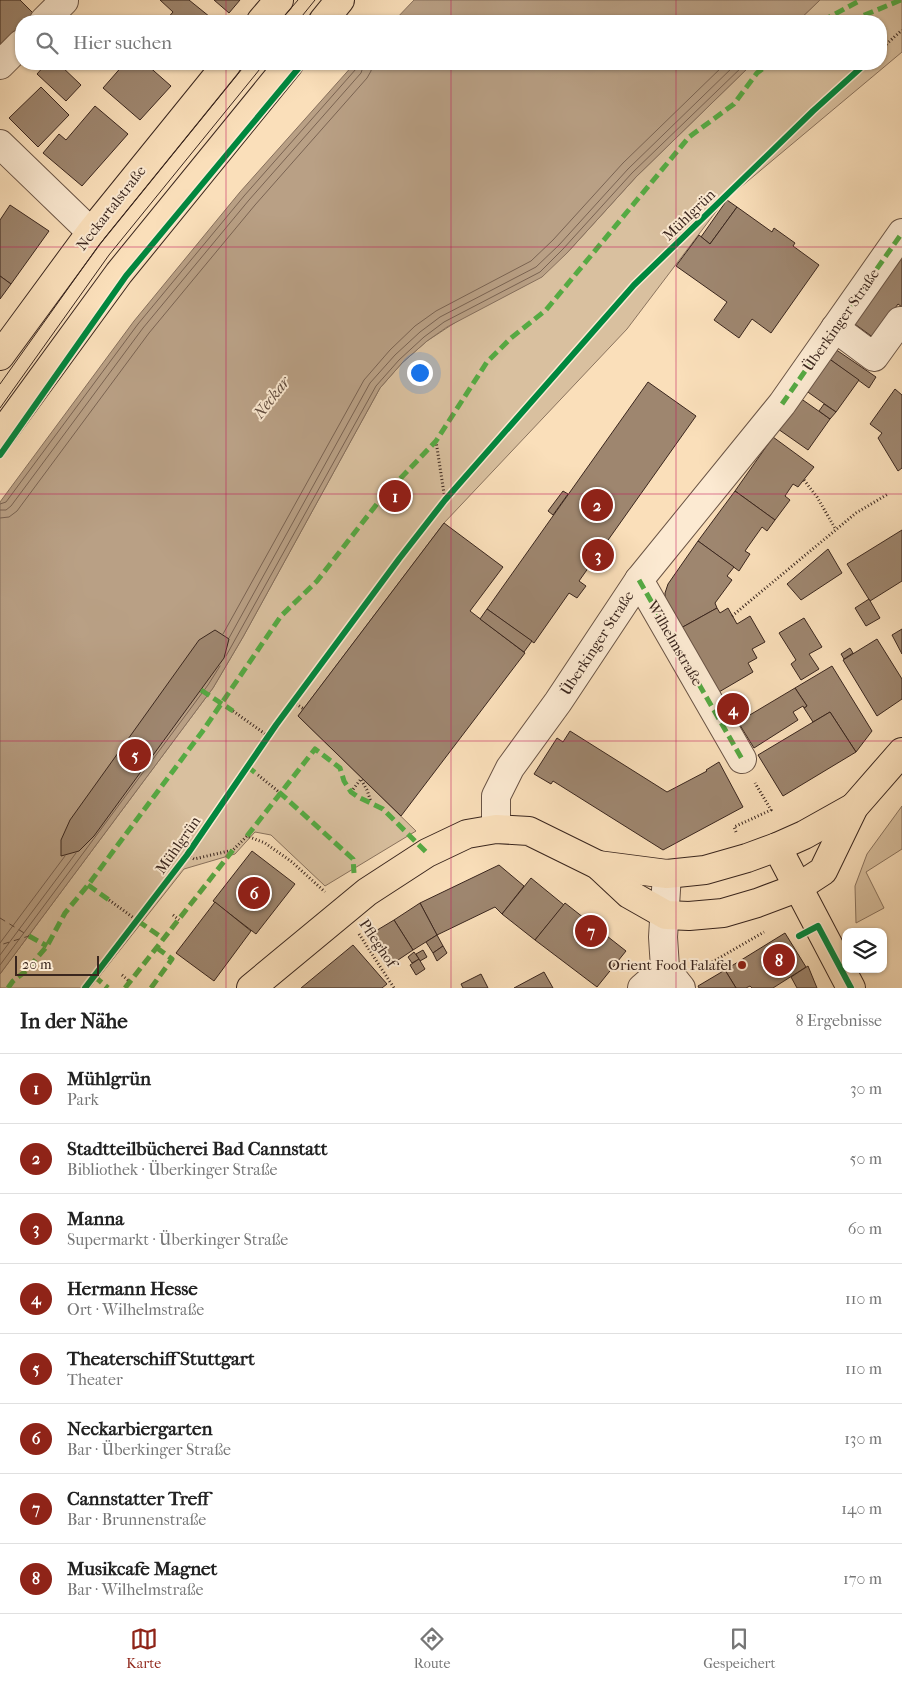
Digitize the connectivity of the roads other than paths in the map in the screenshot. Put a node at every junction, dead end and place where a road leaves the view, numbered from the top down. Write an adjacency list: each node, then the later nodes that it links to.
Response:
1 (279, 0): 5 (main road)
2 (340, 0): 6 (main road)
3 (64, 1): 4 (street)
4 (50, 15)
5 (266, 15)
6 (328, 15)
7 (15, 50): 8 (street)
8 (0, 66)
9 (222, 70): 12 (main road, Neckartalstraße)
10 (284, 70): 17 (main road)
11 (0, 144): 12 (street)
12 (91, 232): 16 (main road, Neckartalstraße)
13 (902, 233): 15 (street, Überkinger Straße)
14 (902, 323): 15 (street)
15 (835, 328): 18 (street, Überkinger Straße)
16 (0, 356)
17 (0, 436)
18 (639, 580): 20 (street, Wilhelmstraße); 22 (street, Überkinger Straße)
19 (902, 752): 21 (main road)
20 (742, 759)
21 (854, 807): 23 (main road); 26 (main road)
22 (496, 828): 24 (main road); 29 (main road)
23 (777, 847): 25 (main road); 26 (main road)
24 (598, 866): 25 (main road); 27 (main road)
25 (667, 874): 27 (street)
26 (797, 888): 27 (main road); 31 (main road)
27 (666, 915): 28 (street)
28 (675, 979): 30 (street)
29 (251, 988)
30 (642, 988)
31 (851, 988)

